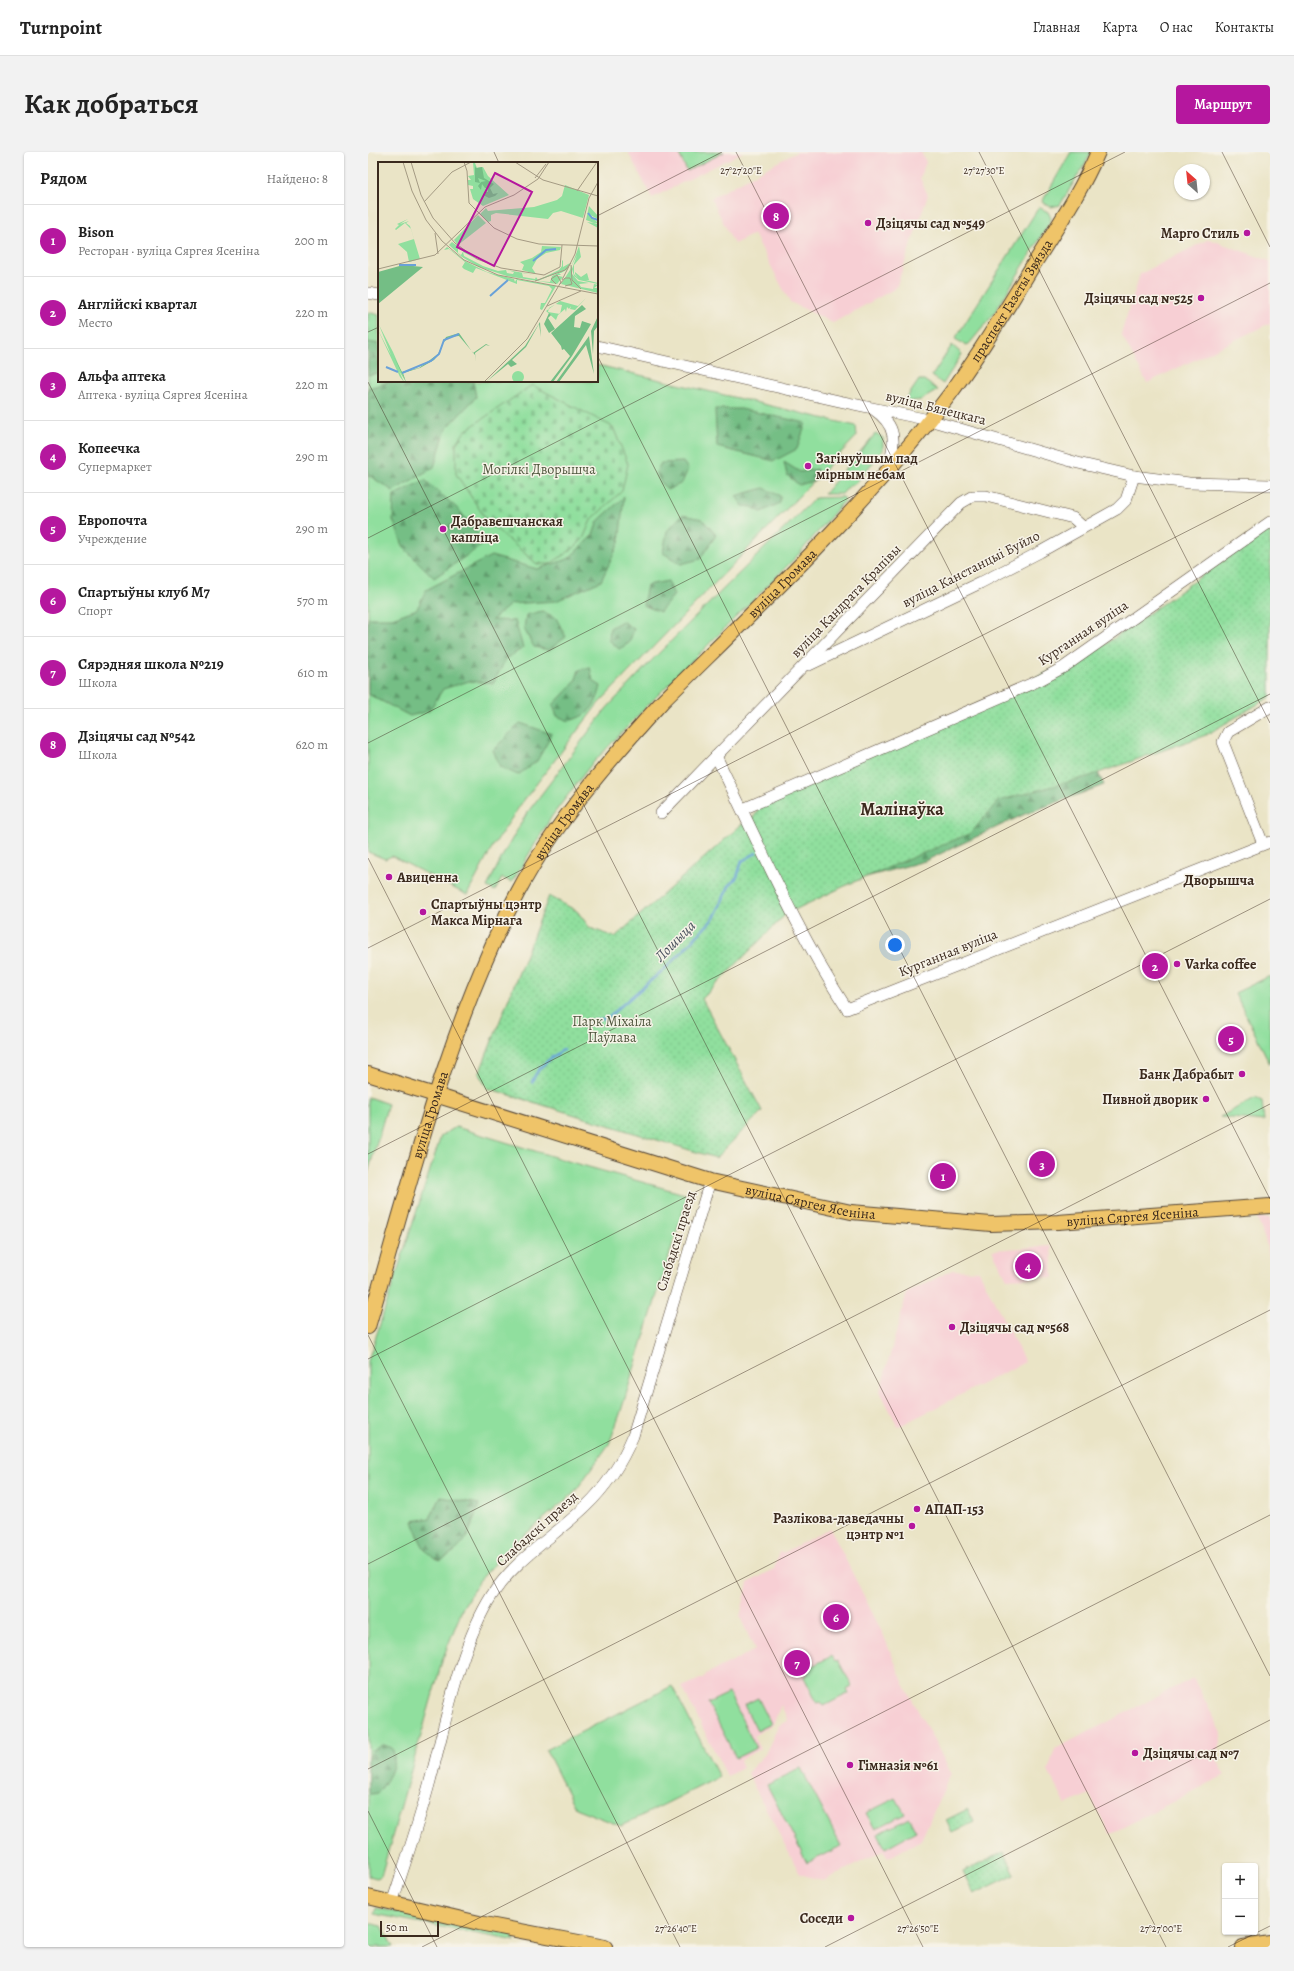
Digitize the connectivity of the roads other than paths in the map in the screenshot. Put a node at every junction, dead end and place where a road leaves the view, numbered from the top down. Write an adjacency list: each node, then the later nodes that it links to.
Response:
1 (1098, 152): 3 (main road, праспект Газеты Звязда)
2 (1104, 152): 3 (main road, праспект Газеты Звязда)
3 (1087, 176): 8 (main road, праспект Газеты Звязда)
4 (368, 293): 5 (street)
5 (378, 295)
6 (598, 346): 7 (street, вуліца Бялецкага)
7 (871, 408): 8 (street, вуліца Бялецкага); 9 (street)
8 (929, 420): 9 (main road, вуліца Громава); 10 (street, вуліца Бялецкага)
9 (889, 467): 21 (main road, вуліца Громава)
10 (1134, 476): 11 (street, вуліца Бялецкага); 13 (street, вуліца Канстанцыі Буйло)
11 (1270, 485)
12 (1270, 522): 17 (street, Курганная вуліца)
13 (1083, 527): 14 (street, вуліца Канстанцыі Буйло); 14 (street, вуліца Кандрата Крапівы)
14 (803, 668): 16 (street, вуліца Кандрата Крапівы)
15 (1270, 707): 19 (street)
16 (716, 756): 17 (street, Курганная вуліца); 18 (street, вуліца Кандрата Крапівы)
17 (743, 809): 19 (street, Курганная вуліца)
18 (661, 813)
19 (1266, 843)
20 (368, 1074): 21 (main road, вуліца Сяргея Ясеніна)
21 (436, 1096): 22 (main road, вуліца Сяргея Ясеніна); 24 (main road, вуліца Громава)
22 (710, 1181): 23 (main road, вуліца Сяргея Ясеніна); 26 (street, Слабадскі праезд)
23 (1270, 1206)
24 (368, 1327)
25 (368, 1897): 26 (main road)
26 (392, 1903): 28 (main road)
27 (1270, 1943): 29 (main road)
28 (605, 1947)
29 (1243, 1947)

